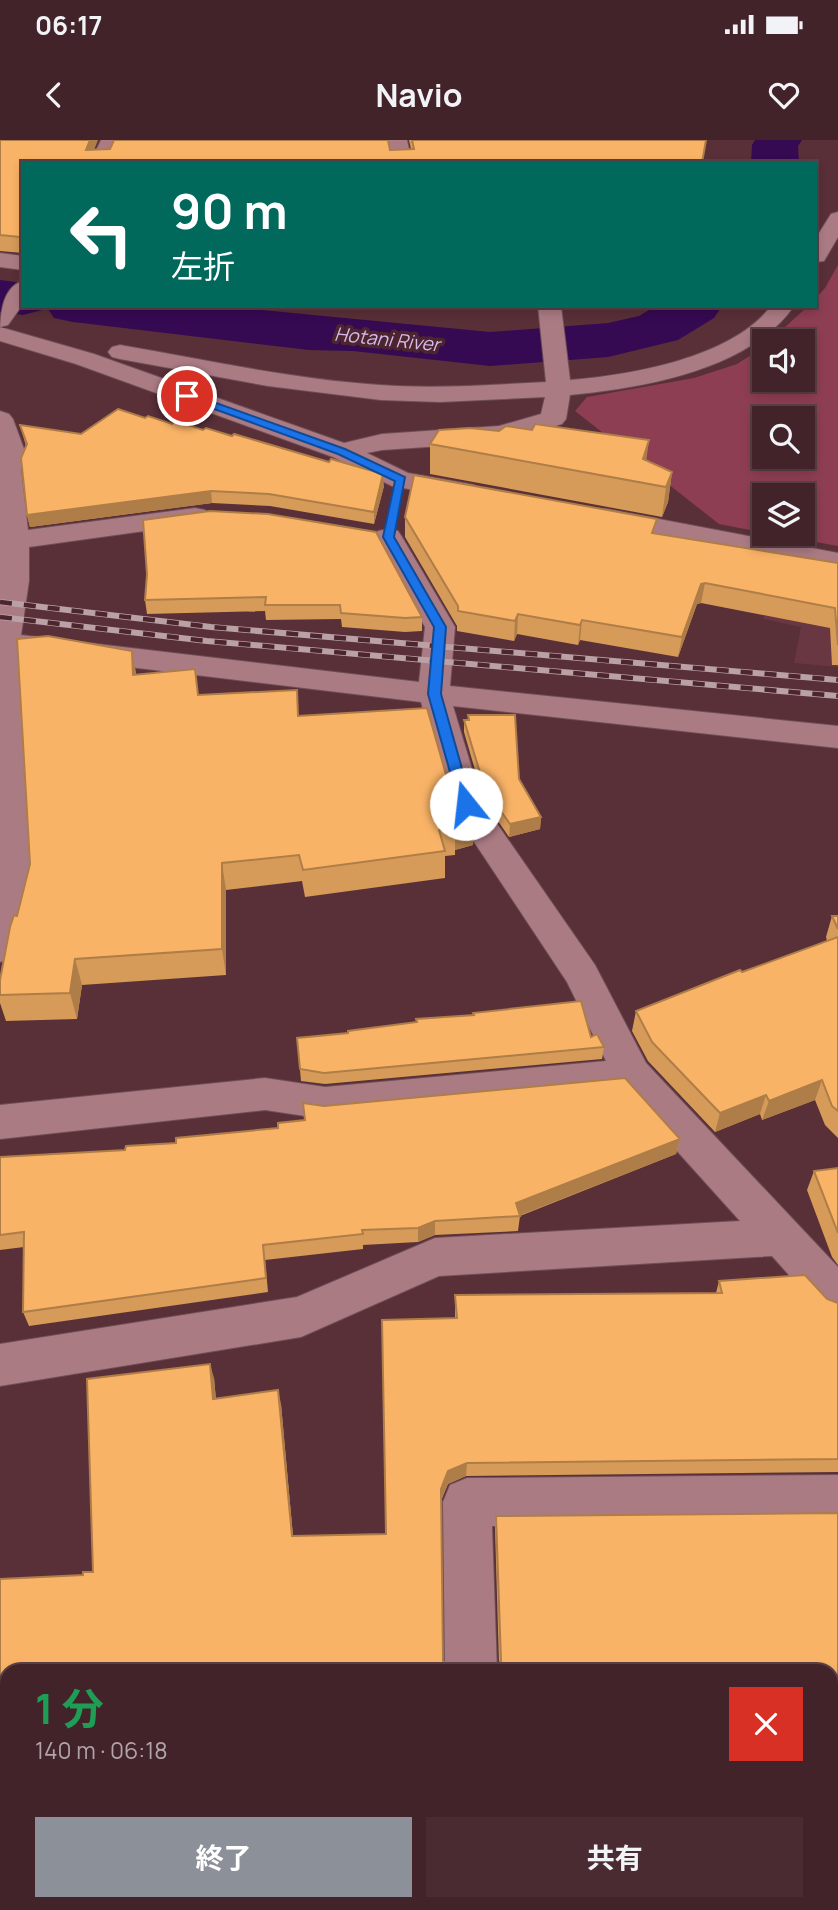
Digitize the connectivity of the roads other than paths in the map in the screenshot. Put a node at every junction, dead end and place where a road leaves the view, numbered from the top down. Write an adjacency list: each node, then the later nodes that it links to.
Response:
1 (111, 140): 3 (street)
2 (397, 140): 4 (street)
3 (101, 161)
4 (402, 161)
5 (838, 218): 6 (street)
6 (817, 254)
7 (0, 260): 8 (street)
8 (21, 263)
9 (21, 291): 12 (street)
10 (549, 308): 14 (street)
11 (782, 308): 14 (street)
12 (0, 320)
13 (0, 334): 14 (street); 16 (street)
14 (559, 390): 16 (street)
15 (0, 419): 21 (street)
16 (342, 452): 18 (street)
17 (493, 497): 18 (street)
18 (388, 513): 25 (street)
19 (586, 513): 22 (street)
20 (224, 515): 21 (street)
21 (15, 540): 23 (street)
22 (838, 562)
23 (8, 580): 24 (street)
24 (3, 642): 25 (street); 27 (street)
25 (434, 694): 26 (street); 29 (street)
26 (838, 737)
27 (7, 844): 28 (street)
28 (0, 948)
29 (632, 1074): 30 (street); 31 (street)
30 (0, 1122)
31 (782, 1237): 32 (street); 33 (street)
32 (838, 1298)
33 (0, 1365)
34 (838, 1499): 35 (street)
35 (471, 1664)

